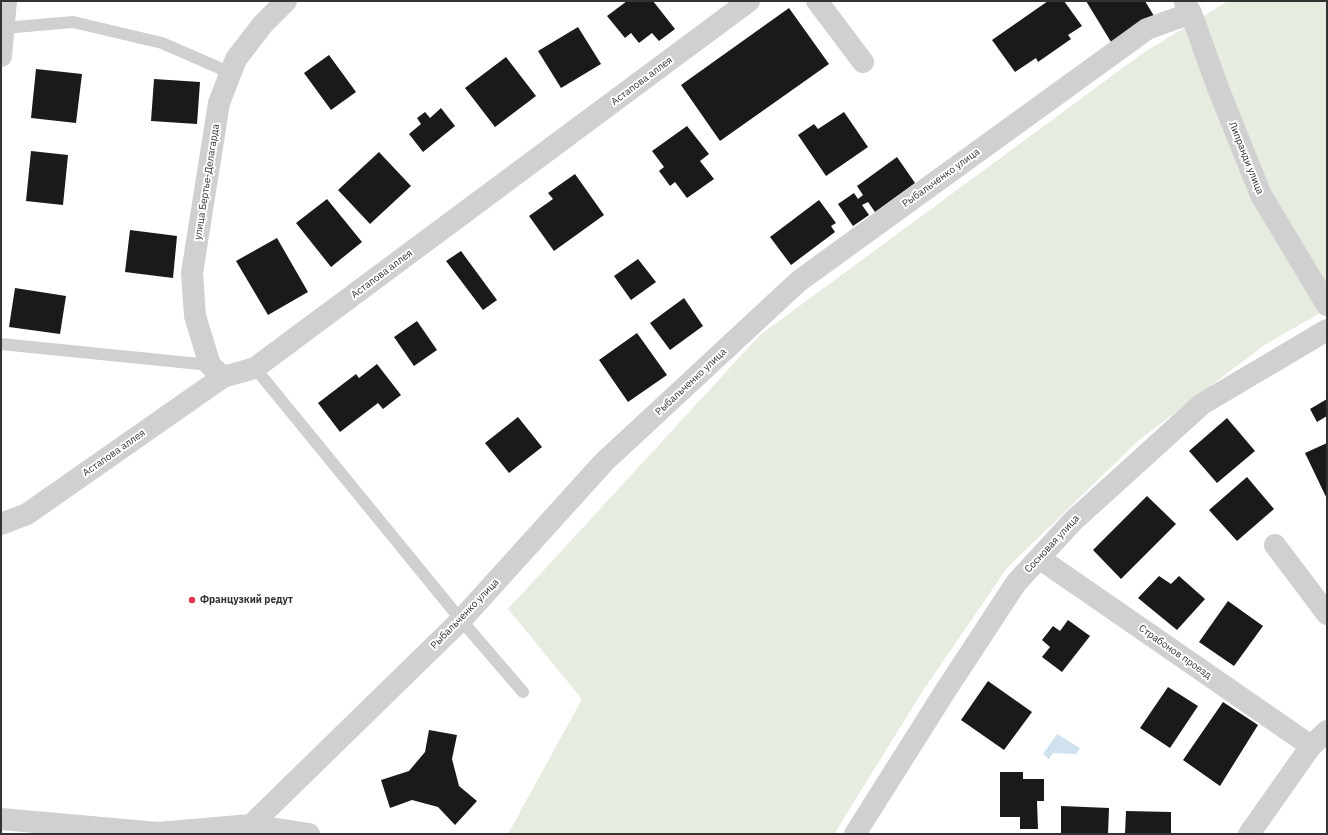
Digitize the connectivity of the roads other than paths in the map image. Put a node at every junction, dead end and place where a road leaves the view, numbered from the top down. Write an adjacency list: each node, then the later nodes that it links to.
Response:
1 (6, 1): 6 (street)
2 (286, 1): 9 (street, улица Бертье-Делагарда)
3 (749, 1): 13 (street, Астапова аллея)
4 (817, 1): 8 (street)
5 (1188, 7): 10 (street, Липранди улица); 19 (street, Рыбальченко улица)
6 (4, 28): 7 (street); 9 (lane)
7 (1, 56)
8 (863, 62)
9 (231, 73): 14 (street, улица Бертье-Делагарда)
10 (1327, 305)
11 (1327, 330): 17 (street, Сосновая улица)
12 (1, 344): 14 (lane)
13 (255, 368): 14 (street, Астапова аллея); 19 (lane)
14 (217, 371): 15 (street, Астапова аллея)
15 (1, 524)
16 (1275, 545): 18 (street)
17 (1039, 558): 22 (street, Страбонов проезд); 27 (street, Сосновая улица)
18 (1327, 614)
19 (461, 620): 20 (lane); 24 (street, Рыбальченко улица)
20 (523, 692)
21 (1327, 731): 22 (street)
22 (1311, 746): 28 (street)
23 (1, 819): 25 (street)
24 (250, 825): 25 (street); 26 (street)
25 (158, 833)
26 (309, 834)
27 (855, 834)
28 (1249, 834)

